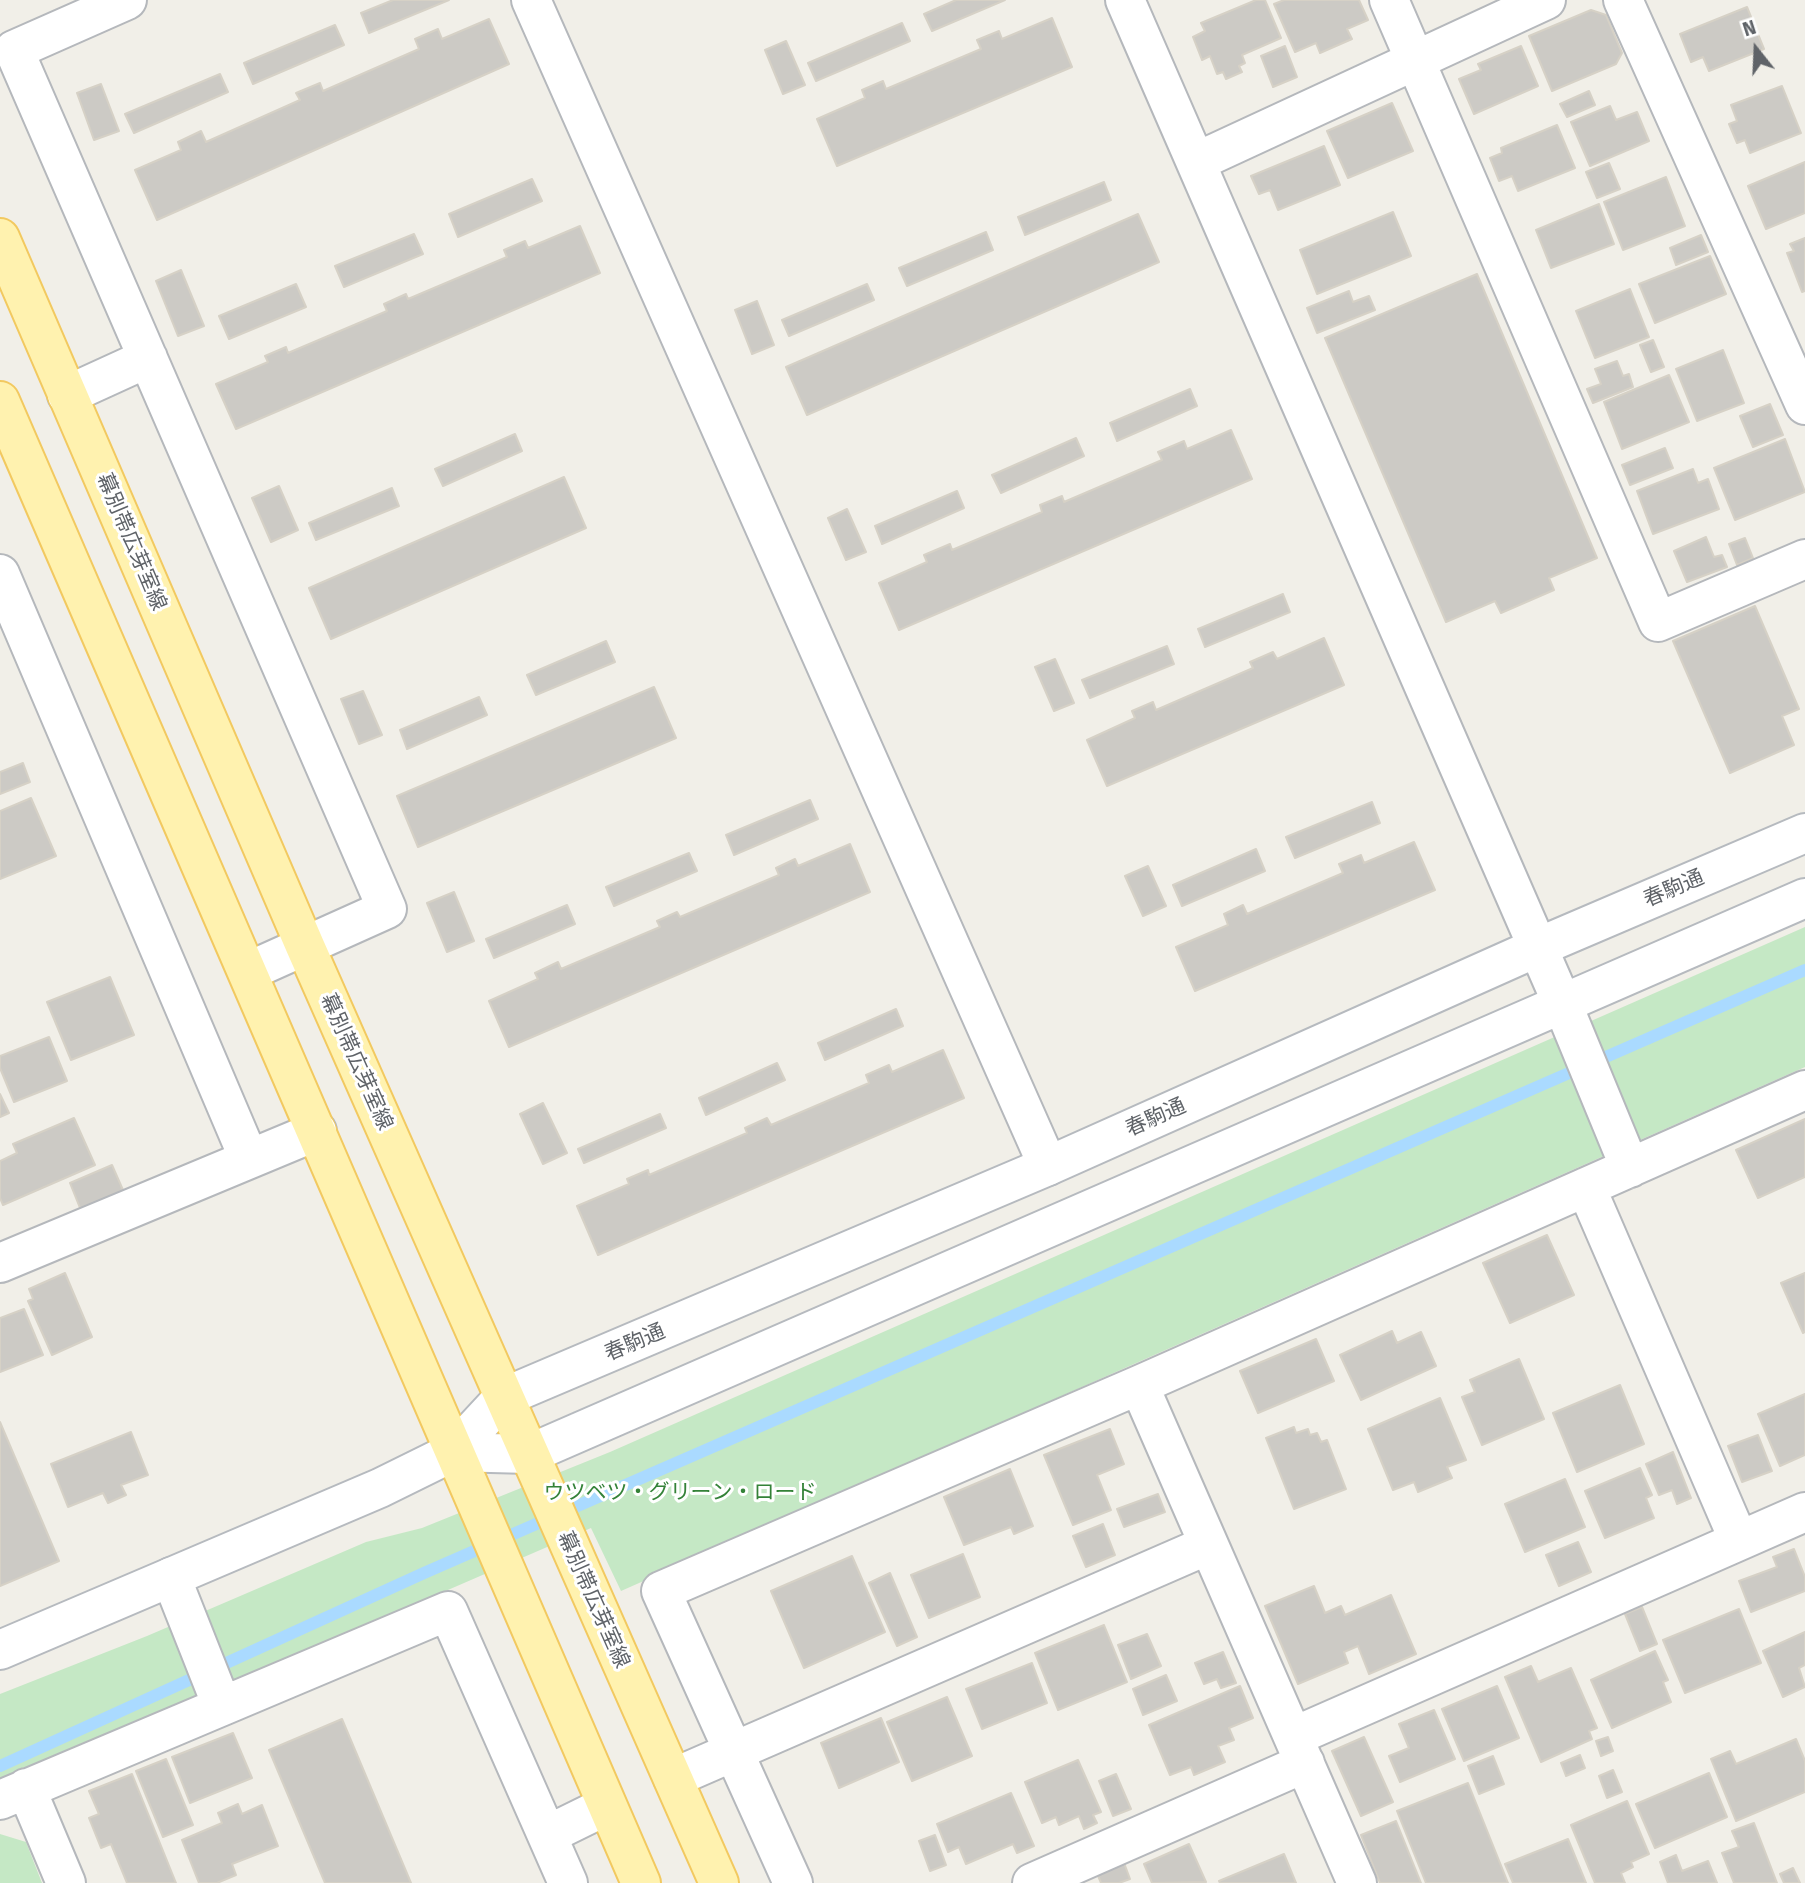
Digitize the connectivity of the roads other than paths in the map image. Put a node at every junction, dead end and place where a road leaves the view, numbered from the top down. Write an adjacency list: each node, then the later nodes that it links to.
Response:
1 (127, 0): 10 (street)
2 (531, 0): 25 (street)
3 (1125, 0): 8 (street)
4 (1389, 0): 7 (street)
5 (1546, 0): 7 (street)
6 (1623, 0): 13 (street)
7 (1415, 60): 8 (street); 14 (street)
8 (1196, 162): 19 (street)
9 (0, 238): 11 (main road, 幕別帯広芽室線)
10 (148, 358): 11 (street); 18 (street)
11 (67, 395): 18 (main road, 幕別帯広芽室線)
12 (0, 401): 20 (main road)
13 (1805, 405)
14 (1805, 559)
15 (0, 574): 24 (street)
16 (1805, 833): 19 (street, 春駒通)
17 (1805, 898): 21 (street)
18 (305, 946): 20 (street); 30 (main road, 幕別帯広芽室線)
19 (1536, 948): 21 (street); 25 (street, 春駒通)
20 (249, 971): 23 (main road)
21 (1562, 1003): 26 (street); 32 (street)
22 (1805, 1090): 26 (street)
23 (317, 1131): 24 (street); 31 (main road)
24 (249, 1159): 28 (street)
25 (1048, 1166): 30 (street, 春駒通)
26 (1630, 1168): 27 (street)
27 (1586, 1187): 29 (street); 34 (street)
28 (0, 1263)
29 (1139, 1385): 35 (street); 40 (street)
30 (504, 1397): 31 (street); 32 (main road, 幕別帯広芽室線)
31 (453, 1452): 32 (street); 36 (street); 43 (main road)
32 (529, 1454): 41 (main road, 幕別帯広芽室線)
33 (1805, 1512): 34 (street)
34 (1739, 1541): 39 (street)
35 (1208, 1545): 39 (street); 40 (street)
36 (171, 1577): 37 (street); 38 (street)
37 (0, 1650)
38 (222, 1706): 42 (street); 44 (street)
39 (1300, 1749): 50 (street); 51 (street)
40 (732, 1751): 41 (street); 49 (street)
41 (673, 1778): 48 (main road, 幕別帯広芽室線)
42 (13, 1794): 45 (street)
43 (606, 1806): 44 (street); 47 (main road)
44 (547, 1835): 46 (street)
45 (66, 1883)
46 (568, 1883)
47 (641, 1883)
48 (719, 1883)
49 (793, 1883)
50 (1032, 1883)
51 (1357, 1883)

